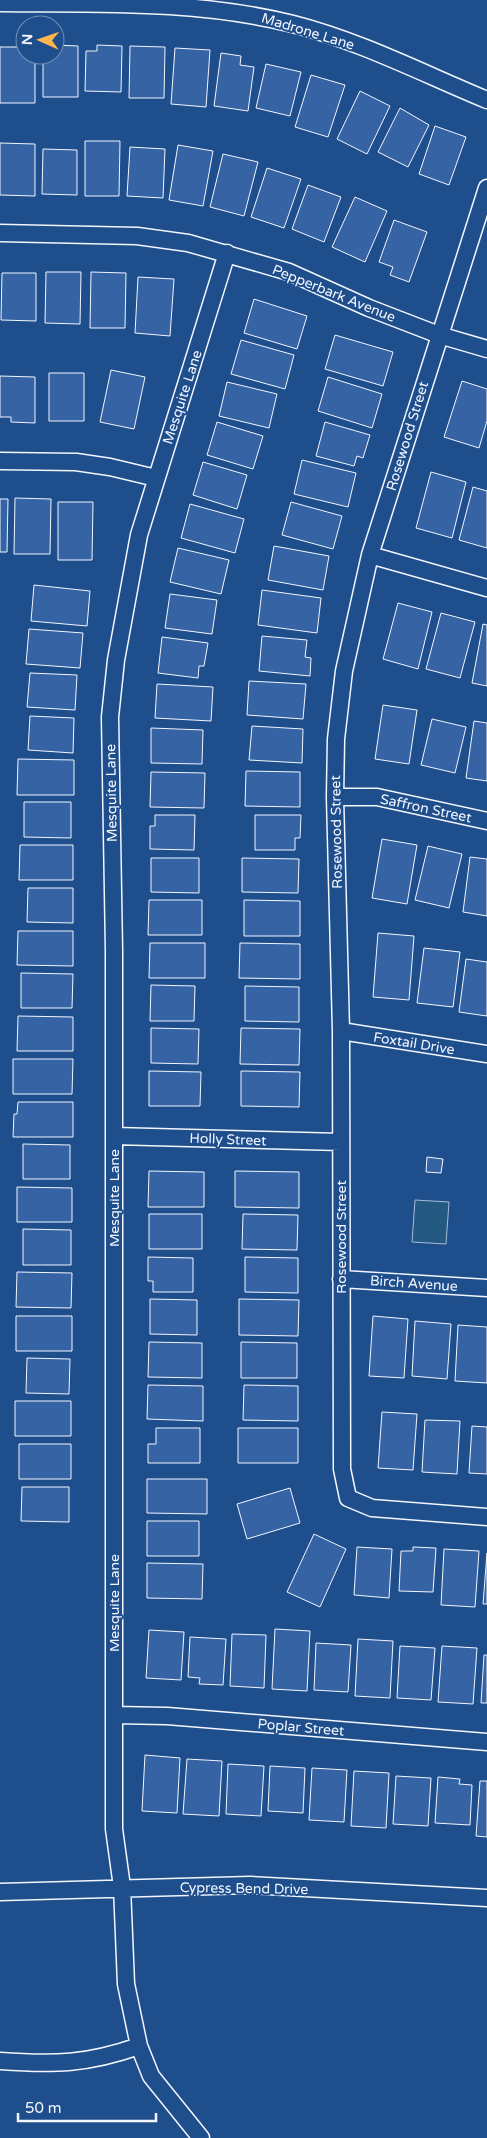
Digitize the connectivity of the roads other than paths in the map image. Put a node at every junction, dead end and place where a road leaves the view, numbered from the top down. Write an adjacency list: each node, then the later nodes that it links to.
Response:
1 (130, 2): 2 (street, Madrone Lane); 3 (street, Madrone Lane)
2 (0, 3)
3 (487, 100)
4 (487, 188): 7 (street, Rosewood Street)
5 (0, 233): 6 (street, Pepperbark Avenue)
6 (227, 253): 7 (street, Pepperbark Avenue); 10 (street, Mesquite Lane)
7 (439, 335): 8 (street, Pepperbark Avenue); 11 (street, Rosewood Street)
8 (487, 349)
9 (0, 461): 10 (street)
10 (156, 478): 17 (street, Mesquite Lane)
11 (370, 555): 12 (street); 13 (street, Rosewood Street)
12 (487, 588)
13 (335, 797): 14 (street, Saffron Street); 15 (street, Rosewood Street)
14 (487, 821)
15 (341, 1031): 16 (street, Foxtail Drive); 18 (street, Rosewood Street)
16 (487, 1054)
17 (114, 1136): 18 (street, Holly Street); 22 (street, Mesquite Lane)
18 (341, 1142): 19 (street, Rosewood Street)
19 (341, 1279): 20 (street, Birch Avenue); 21 (street, Rosewood Street)
20 (487, 1288)
21 (487, 1517)
22 (114, 1715): 23 (street, Poplar Street); 24 (street, Mesquite Lane)
23 (487, 1742)
24 (122, 1887): 25 (street, Cypress Bend Drive); 26 (street, Cypress Bend Drive); 27 (street, Mesquite Lane)
25 (0, 1892)
26 (487, 1898)
27 (139, 2046): 28 (street); 29 (street, Mesquite Lane)
28 (0, 2061)
29 (201, 2138)

